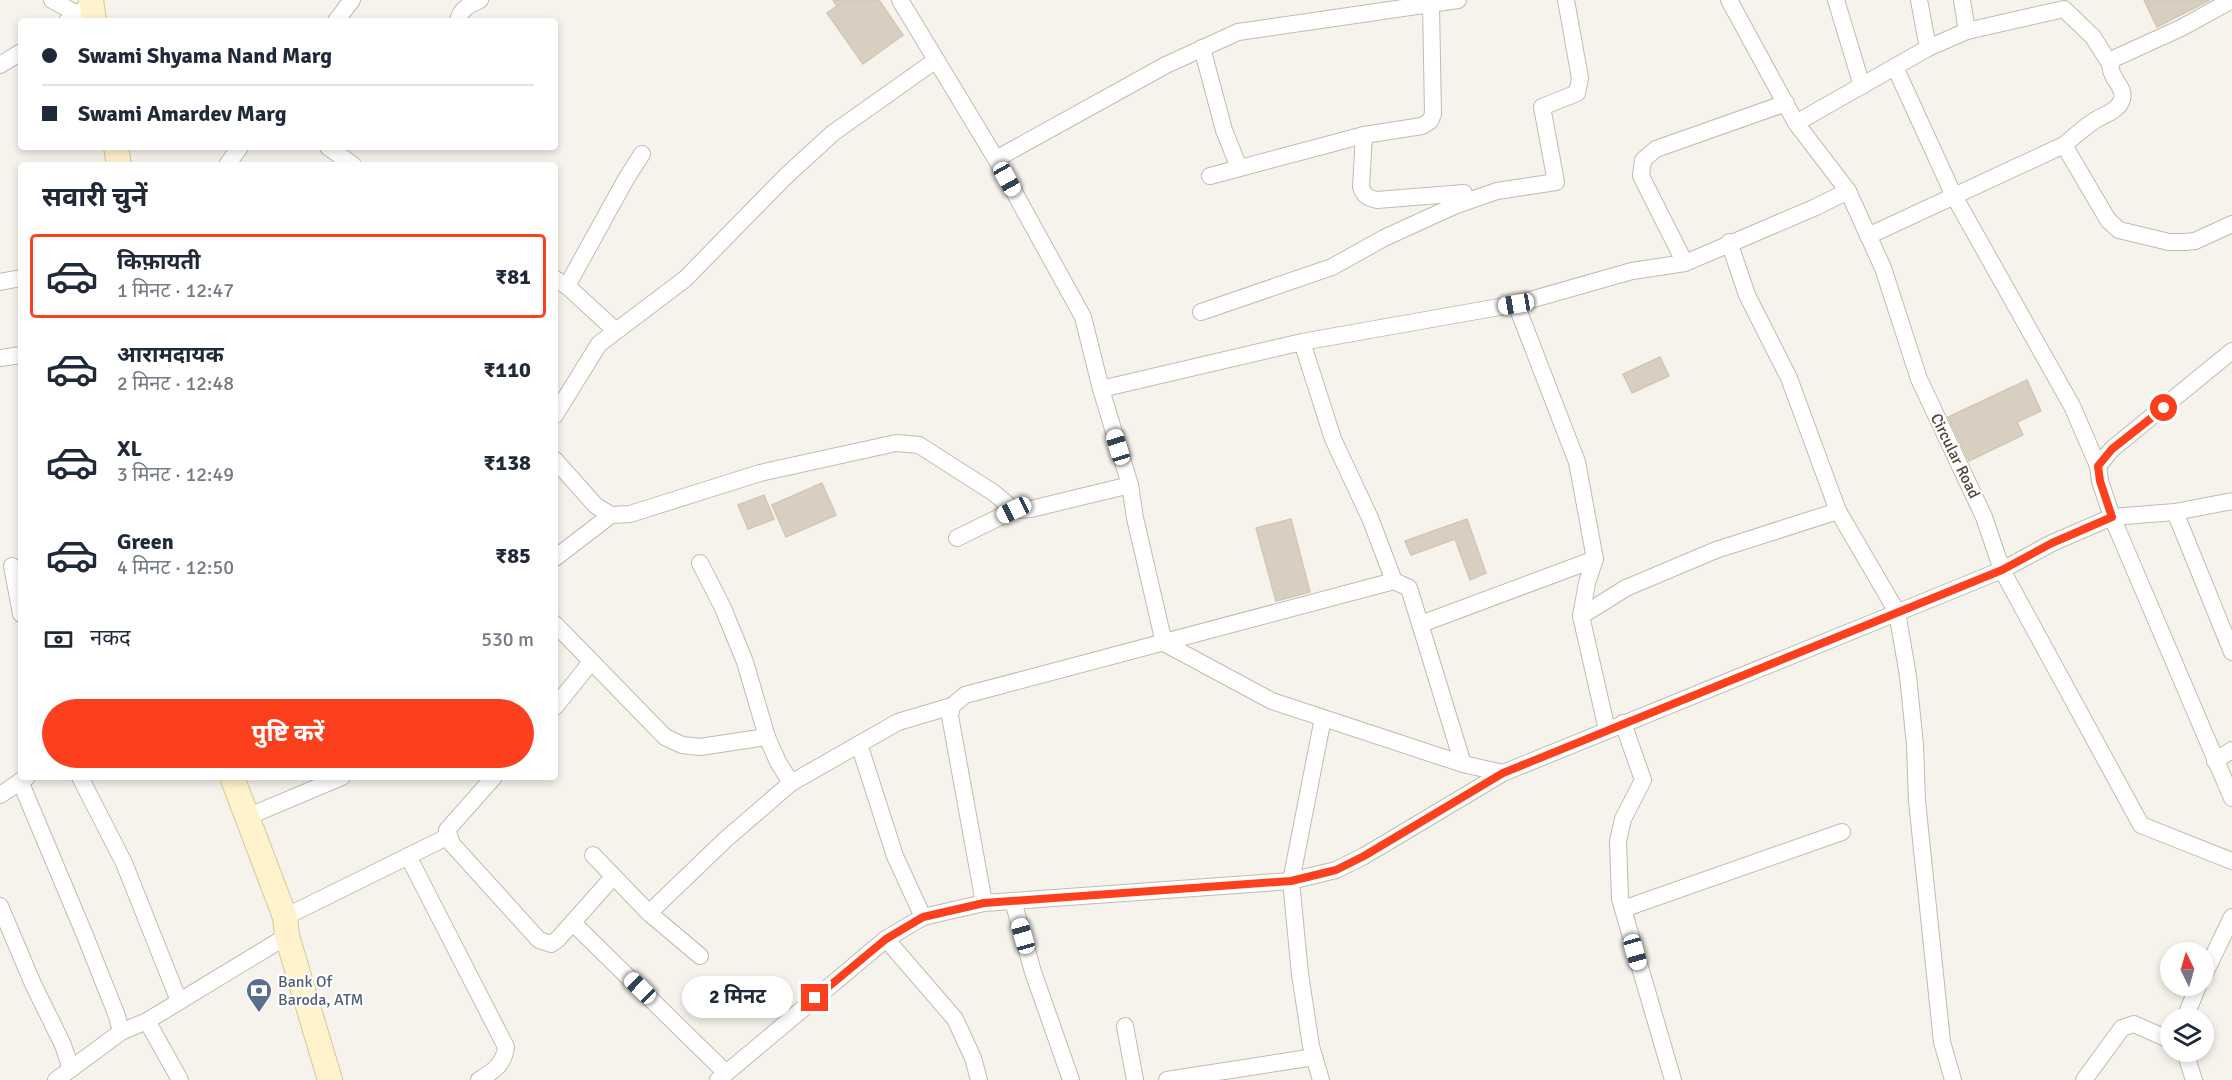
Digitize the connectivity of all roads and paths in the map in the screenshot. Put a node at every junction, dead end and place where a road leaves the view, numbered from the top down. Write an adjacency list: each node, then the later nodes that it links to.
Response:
1 (52, 0): 13 (street)
2 (352, 0): 14 (street)
3 (480, 0): 15 (street)
4 (900, 0): 20 (street)
5 (1458, 0): 12 (street)
6 (1566, 0): 46 (street)
7 (1729, 0): 25 (street, Circular Road)
8 (1836, 0): 24 (street)
9 (1919, 0): 18 (street)
10 (1962, 0): 16 (street)
11 (2232, 0): 21 (street)
12 (1431, 5): 17 (street); 27 (street)
13 (84, 12)
14 (338, 18)
15 (458, 18)
16 (1967, 31): 18 (street); 21 (street)
17 (1202, 48): 31 (street); 33 (street)
18 (1928, 48): 23 (street)
19 (18, 54): 22 (street)
20 (936, 60): 31 (street); 47 (street)
21 (2110, 64): 28 (street)
22 (0, 65)
23 (1895, 67): 24 (street); 37 (street)
24 (1862, 86): 26 (street)
25 (1786, 103): 26 (street, Circular Road); 41 (street)
26 (1796, 123): 35 (street, Circular Road)
27 (1364, 135): 33 (street); 36 (street)
28 (2064, 145): 37 (street); 38 (street)
29 (332, 150): 32 (street)
30 (642, 154): 44 (street)
31 (996, 159): 53 (street)
32 (349, 162)
33 (1239, 168): 34 (street)
34 (1210, 176)
35 (1848, 191): 39 (street, Circular Road); 40 (street)
36 (1464, 193)
37 (1954, 196): 39 (street); 56 (street)
38 (2232, 224)
39 (1868, 236): 69 (street, Circular Road)
40 (1730, 242): 41 (street); 60 (street)
41 (1685, 263): 45 (street)
42 (18, 279): 43 (street)
43 (0, 282)
44 (561, 283): 47 (street)
45 (1516, 304): 48 (street); 66 (street)
46 (1201, 312)
47 (615, 330): 54 (street)
48 (1302, 342): 53 (street); 70 (street)
49 (2232, 351): 52 (street)
50 (18, 355): 51 (street)
51 (0, 358)
52 (2224, 368): 56 (street)
53 (1101, 389): 57 (street)
54 (558, 410)
55 (558, 463): 62 (street)
56 (2098, 466): 63 (street)
57 (1130, 485): 59 (street); 76 (street)
58 (2232, 501): 61 (street)
59 (1014, 510): 62 (street); 64 (street)
60 (1838, 511): 72 (street); 73 (street)
61 (2175, 512): 63 (street); 77 (street)
62 (610, 515): 65 (street)
63 (2112, 517): 69 (street); 87 (street)
64 (957, 538)
65 (558, 556)
66 (1595, 559): 73 (street); 74 (street)
67 (700, 563): 84 (street)
68 (11, 566): 71 (street)
69 (2002, 570): 72 (street); 104 (street, Circular Road)
70 (1394, 581): 74 (street); 76 (street)
71 (18, 600)
72 (1897, 612): 82 (street); 129 (street)
73 (1581, 616): 83 (street)
74 (1421, 624): 88 (street)
75 (558, 627): 78 (street)
76 (1164, 643): 80 (street); 81 (street)
77 (2232, 652)
78 (591, 662): 79 (street); 84 (street)
79 (558, 703)
80 (952, 706): 85 (street); 108 (street)
81 (1323, 718): 88 (street); 106 (street)
82 (1623, 723): 83 (street); 110 (street)
83 (1607, 730): 89 (street)
84 (767, 737): 96 (street)
85 (859, 744): 96 (street); 112 (street)
86 (2232, 750): 87 (street)
87 (2215, 761): 98 (street)
88 (1463, 764): 89 (street)
89 (1503, 773): 106 (street)
90 (22, 780): 97 (street)
91 (24, 780): 122 (street)
92 (82, 780): 119 (street)
93 (233, 780): 99 (street)
94 (335, 780): 99 (street)
95 (491, 780): 101 (street)
96 (791, 783): 111 (street)
97 (0, 795)
98 (2232, 798)
99 (247, 817): 115 (street)
100 (1842, 832): 110 (street)
101 (449, 836): 103 (street); 114 (street)
102 (593, 855): 105 (street)
103 (408, 856): 115 (street); 133 (street)
104 (2232, 861)
105 (613, 878): 111 (street); 114 (street)
106 (1291, 881): 107 (street); 124 (street)
107 (1013, 901): 108 (street); 135 (street)
108 (984, 903): 112 (street)
109 (0, 906): 126 (street)
110 (1623, 909): 139 (street)
111 (649, 913): 118 (street)
112 (923, 917): 116 (street)
113 (2232, 917): 117 (street)
114 (573, 923): 127 (street)
115 (286, 926): 119 (street); 132 (street)
116 (886, 939): 127 (street); 134 (street)
117 (2214, 954)
118 (700, 956)
119 (178, 1001): 120 (street)
120 (147, 1021): 122 (street); 131 (street)
121 (1125, 1026): 136 (street)
122 (121, 1032): 126 (street)
123 (2160, 1036): 140 (street)
124 (1314, 1057): 128 (street); 138 (street)
125 (2188, 1062): 141 (street)
126 (71, 1069): 130 (street)
127 (722, 1076)
128 (1213, 1076): 137 (street)
129 (1949, 1078)
130 (56, 1080)
131 (180, 1080)
132 (330, 1080)
133 (479, 1080)
134 (979, 1080)
135 (1071, 1080)
136 (1135, 1080)
137 (1167, 1080)
138 (1321, 1080)
139 (1673, 1080)
140 (2084, 1080)
141 (2194, 1080)

